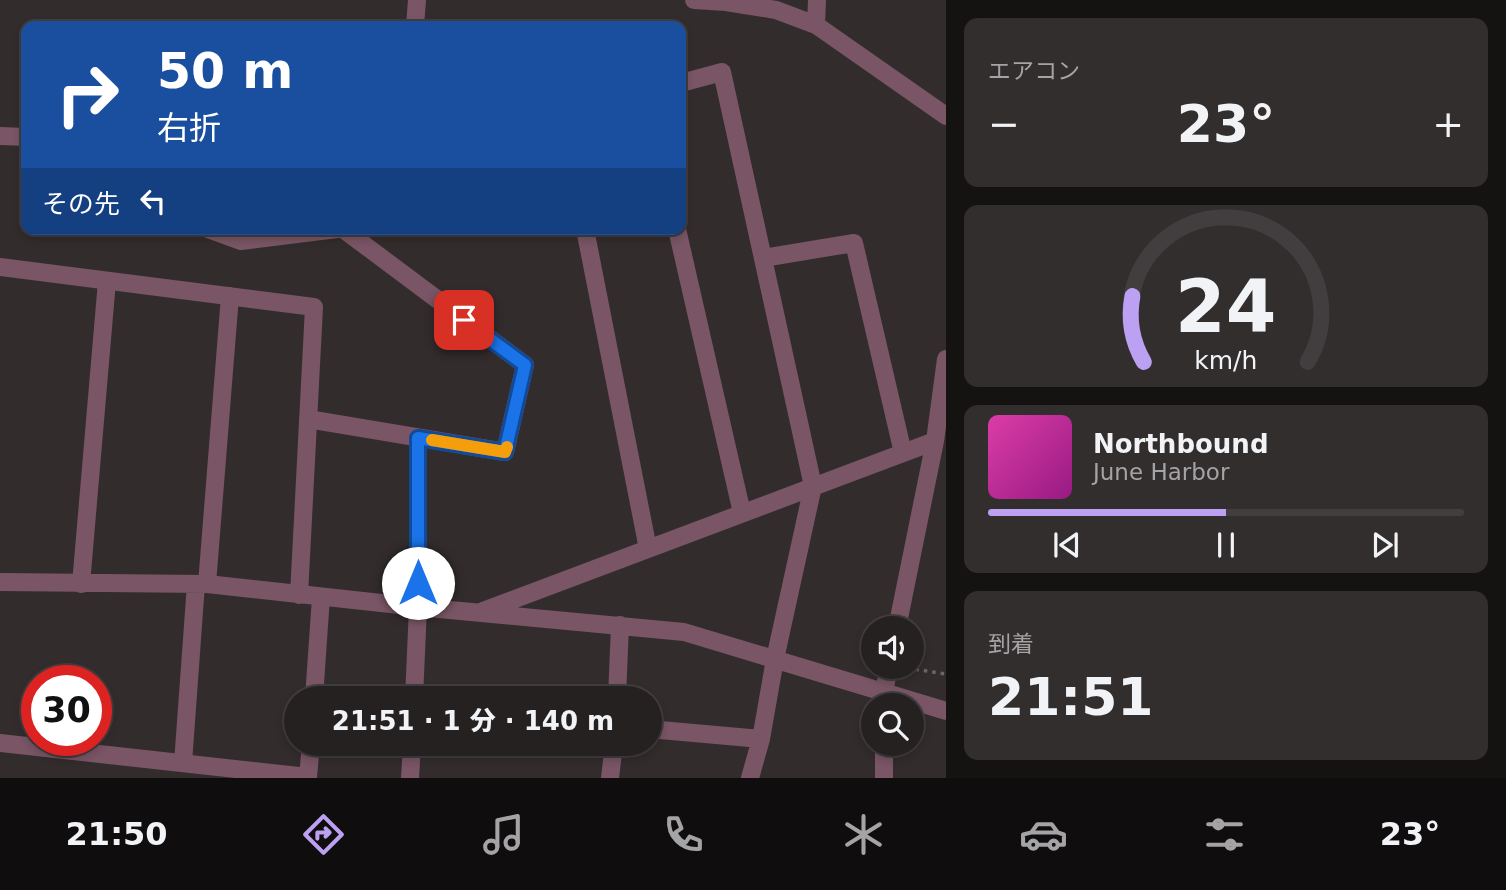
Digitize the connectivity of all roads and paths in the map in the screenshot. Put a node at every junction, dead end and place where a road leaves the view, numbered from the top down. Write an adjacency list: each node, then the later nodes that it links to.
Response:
1 (417, 0): 4 (street)
2 (694, 0): 5 (street)
3 (817, 0): 5 (street)
4 (415, 21)
5 (816, 25): 7 (street)
6 (686, 82): 15 (street)
7 (946, 116)
8 (0, 135): 9 (street)
9 (21, 137)
10 (223, 235): 11 (street)
11 (294, 235)
12 (348, 235): 21 (street)
13 (585, 235): 26 (street)
14 (678, 235): 25 (street)
15 (763, 258): 23 (street); 24 (street)
16 (0, 267): 17 (street)
17 (107, 281): 18 (street); 28 (street)
18 (230, 296): 20 (street); 29 (street)
19 (946, 359): 22 (street)
20 (308, 419): 21 (street); 30 (street)
21 (418, 438): 32 (street)
22 (935, 441): 23 (street); 34 (street)
23 (904, 453): 24 (street)
24 (813, 486): 25 (street); 36 (street)
25 (742, 513): 26 (street)
26 (648, 549): 33 (street)
27 (0, 582): 28 (street)
28 (81, 584): 29 (street)
29 (202, 584): 30 (street); 52 (street)
30 (299, 595): 31 (street)
31 (321, 597): 32 (street); 39 (street)
32 (418, 607): 33 (street); 40 (street)
33 (480, 612): 35 (street)
34 (899, 616)
35 (620, 625): 36 (street); 41 (street)
36 (775, 659): 42 (street); 46 (street)
37 (924, 671): 38 (path)
38 (946, 674)
39 (315, 686)
40 (415, 686)
41 (617, 686)
42 (868, 693)
43 (924, 707): 44 (street)
44 (946, 711)
45 (662, 730): 46 (street)
46 (761, 739): 55 (street)
47 (0, 743): 52 (street)
48 (310, 756): 52 (street)
49 (411, 756): 53 (street)
50 (613, 756): 54 (street)
51 (884, 756): 56 (street)
52 (183, 763)
53 (410, 778)
54 (610, 778)
55 (750, 778)
56 (884, 778)

